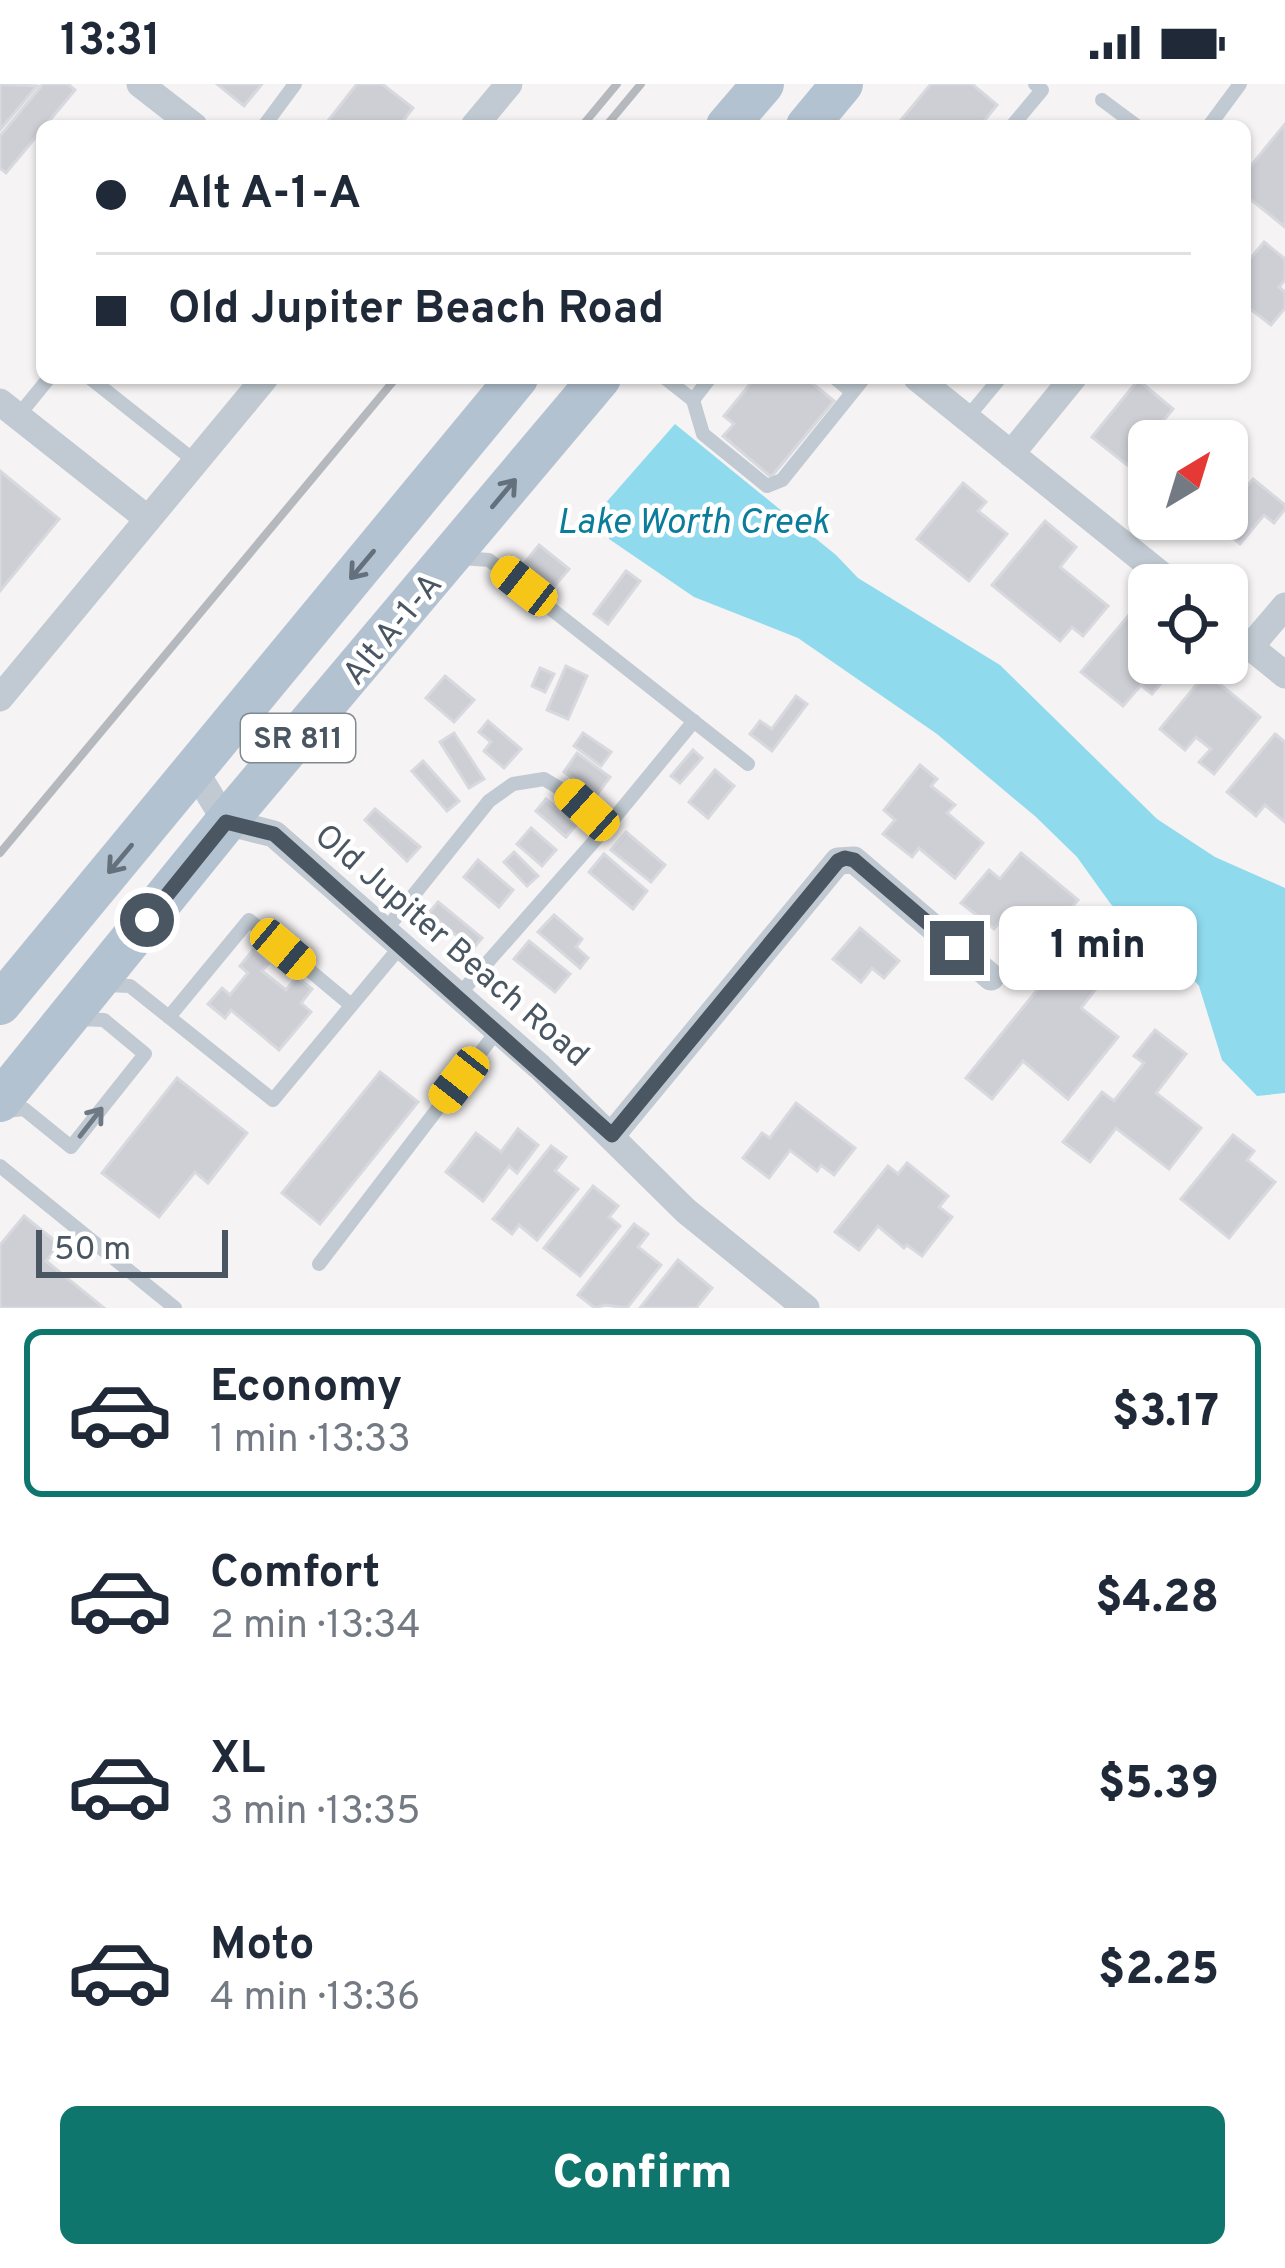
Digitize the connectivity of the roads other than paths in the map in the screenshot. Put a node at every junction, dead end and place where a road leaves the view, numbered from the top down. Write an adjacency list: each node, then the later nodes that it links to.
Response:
1 (140, 84): 9 (street)
2 (296, 84): 10 (lane)
3 (509, 84): 11 (street)
4 (763, 84): 12 (main road)
5 (842, 84): 13 (main road)
6 (1035, 84): 14 (lane)
7 (1240, 84): 16 (lane)
8 (1102, 100): 15 (lane)
9 (186, 120)
10 (269, 120)
11 (479, 120)
12 (732, 120)
13 (812, 120)
14 (1017, 120)
15 (1129, 120)
16 (1213, 120)
17 (41, 384): 31 (lane)
18 (98, 384): 34 (lane)
19 (261, 384): 34 (street)
20 (512, 384): 44 (main road, Alt A-1-A / SR 811, one-way to 44)
21 (594, 384): 36 (main road, Alt A-1-A / SR 811, one-way to 21)
22 (673, 384): 30 (lane)
23 (705, 384): 30 (lane)
24 (842, 384): 29 (lane)
25 (859, 384): 29 (lane)
26 (924, 384): 32 (street)
27 (995, 384): 32 (lane)
28 (1068, 384): 33 (street)
29 (852, 392): 30 (lane)
30 (693, 400)
31 (9, 409): 35 (street)
32 (967, 418): 33 (street)
33 (1011, 454): 37 (street)
34 (196, 462): 35 (street)
35 (148, 519): 41 (street)
36 (450, 558): 42 (lane); 45 (main road, Alt A-1-A / SR 811)
37 (1148, 564)
38 (1285, 605): 39 (street)
39 (1250, 647): 40 (street)
40 (1285, 675)
41 (0, 698)
42 (694, 721): 43 (lane); 46 (lane)
43 (748, 764)
44 (194, 769): 45 (street); 51 (main road, Alt A-1-A / SR 811, one-way to 51)
45 (226, 822): 47 (street, Old Jupiter Beach Road); 49 (main road, Alt A-1-A / SR 811)
46 (606, 827): 47 (lane); 50 (lane)
47 (392, 940): 50 (street, Old Jupiter Beach Road); 52 (lane)
48 (992, 977): 58 (street)
49 (94, 985): 53 (lane); 54 (main road, Alt A-1-A / SR 811)
50 (457, 997): 55 (street, Old Jupiter Beach Road)
51 (0, 1004)
52 (351, 1005): 53 (lane); 53 (lane)
53 (169, 1017)
54 (66, 1019): 56 (main road, Alt A-1-A / SR 811); 57 (lane, one-way to 54)
55 (497, 1030): 58 (street, Old Jupiter Beach Road); 60 (lane)
56 (0, 1101)
57 (0, 1112)
58 (612, 1135): 62 (street, Old Jupiter Beach Road)
59 (0, 1166): 61 (lane)
60 (319, 1264)
61 (175, 1308)
62 (806, 1308)

